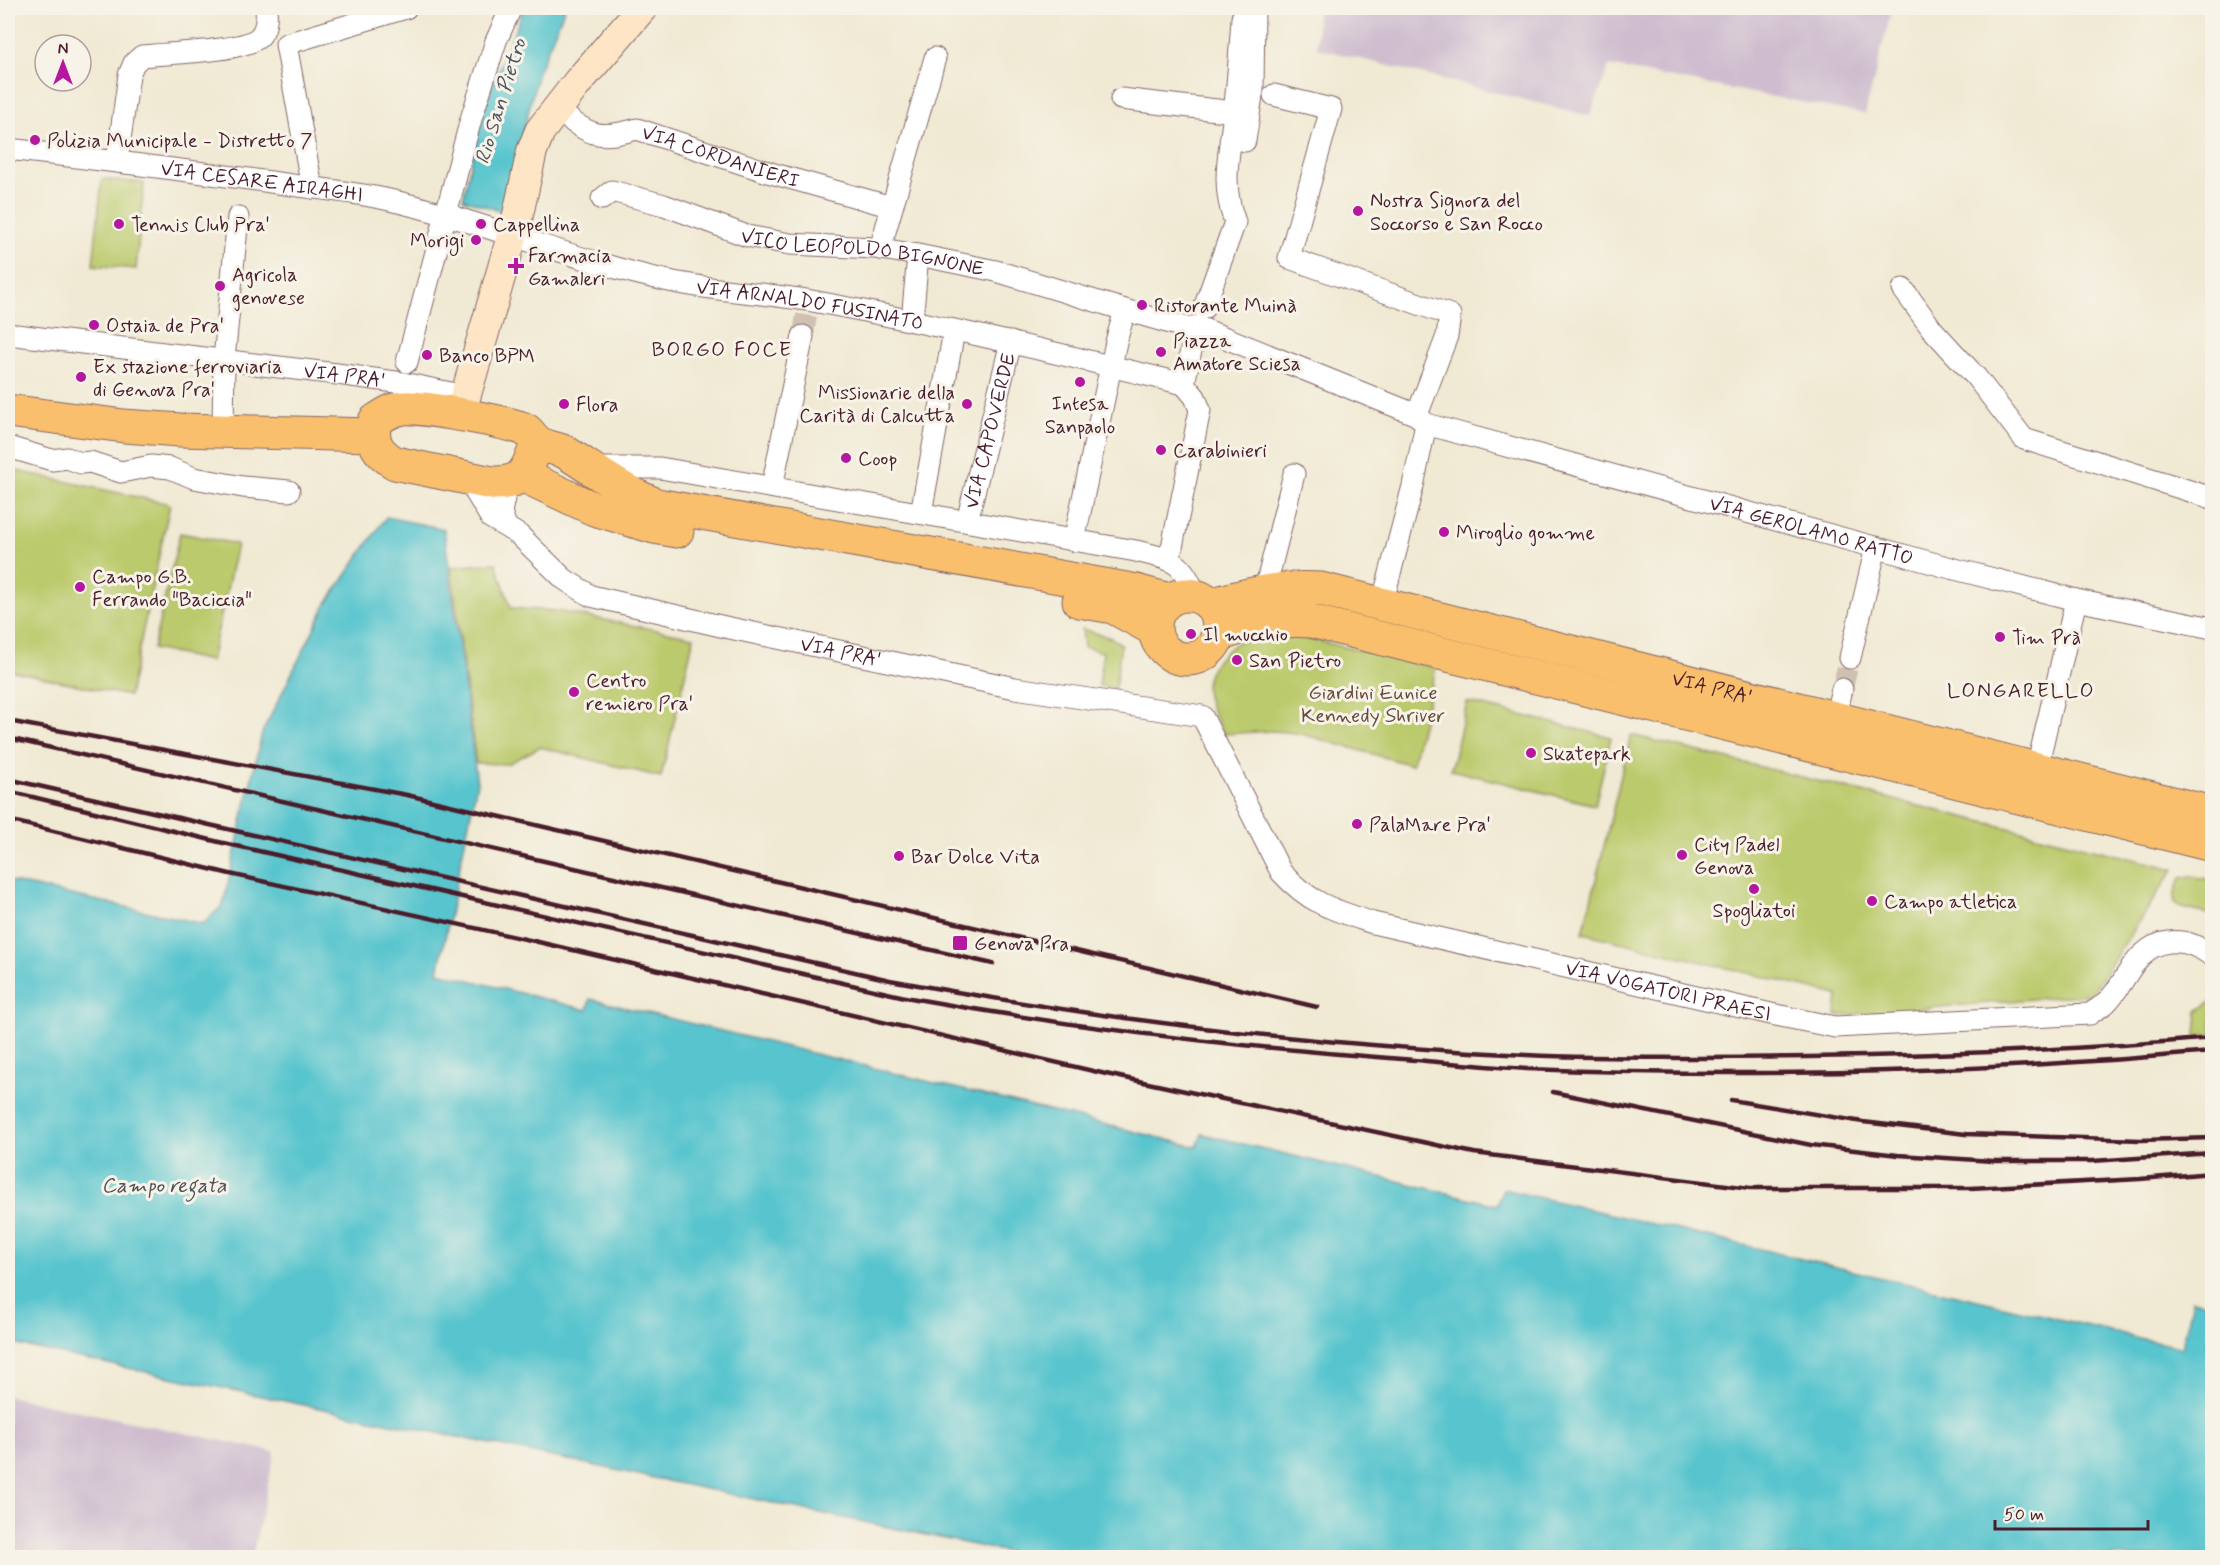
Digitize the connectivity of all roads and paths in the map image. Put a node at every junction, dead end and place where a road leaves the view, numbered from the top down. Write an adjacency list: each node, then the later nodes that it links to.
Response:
1 (266, 8): 12 (street)
2 (406, 8): 13 (street)
3 (511, 8): 17 (street)
4 (642, 8): 9 (street)
5 (1248, 13): 10 (street); 16 (street)
6 (935, 58): 15 (street)
7 (1274, 95): 36 (street)
8 (1121, 99): 10 (street)
9 (556, 109): 15 (street, VIA CORDANIERI); 19 (street)
10 (1234, 112): 16 (street)
11 (8, 149): 12 (street, VIA CESARE AIRAGHI)
12 (117, 161): 13 (street, VIA CESARE AIRAGHI)
13 (312, 188): 17 (street, VIA CESARE AIRAGHI)
14 (602, 199): 20 (street, VICO LEOPOLDO BIGNONE)
15 (892, 207): 20 (street)
16 (1230, 210): 25 (street)
17 (447, 215): 19 (street, VIA CESARE AIRAGHI); 31 (street)
18 (238, 217): 30 (street)
19 (512, 234): 24 (street, VIA ARNALDO FUSINATO); 34 (street)
20 (880, 249): 21 (street, VICO LEOPOLDO BIGNONE)
21 (918, 255): 23 (street, VICO LEOPOLDO BIGNONE); 24 (street)
22 (1903, 289): 47 (street)
23 (1125, 310): 25 (street); 32 (street)
24 (912, 321): 26 (street, VIA ARNALDO FUSINATO)
25 (1198, 321): 33 (street); 36 (street, VIA GEROLAMO RATTO)
26 (954, 331): 29 (street, VIA ARNALDO FUSINATO); 48 (street)
27 (8, 334): 30 (street, VIA PRA')
28 (803, 336): 45 (street)
29 (1011, 342): 32 (street, VIA ARNALDO FUSINATO); 49 (street, VIA CAPOVERDE)
30 (224, 359): 34 (street, VIA PRA'); 37 (street)
31 (407, 363)
32 (1109, 374): 33 (street); 51 (street)
33 (1184, 384): 53 (street)
34 (463, 406): 38 (main road); 39 (main road)
35 (8, 411): 37 (main road)
36 (1421, 419): 52 (street, VIA GEROLAMO RATTO); 58 (street)
37 (223, 432): 38 (main road)
38 (372, 435): 43 (main road)
39 (538, 443): 41 (main road); 44 (main road)
40 (8, 447): 46 (street)
41 (589, 468): 45 (street); 55 (main road)
42 (1294, 474): 54 (street)
43 (467, 478): 44 (main road); 50 (street, VIA PRA')
44 (515, 479): 50 (street); 60 (main road)
45 (772, 487): 48 (street)
46 (284, 490)
47 (2212, 498)
48 (921, 513): 49 (street)
49 (967, 520): 51 (street)
50 (506, 526): 63 (street, VIA PRA')
51 (1074, 541): 53 (street)
52 (1876, 547): 56 (street, VIA GEROLAMO RATTO); 62 (street)
53 (1167, 559): 57 (street)
54 (1265, 590): 57 (main road, VIA PRA'); 58 (main road, VIA PRA')
55 (1169, 600): 57 (main road); 60 (main road)
56 (2076, 600): 59 (street, VIA GEROLAMO RATTO); 64 (street)
57 (1206, 601): 61 (main road)
58 (1382, 604): 64 (main road, VIA PRA')
59 (2212, 628)
60 (1155, 630): 61 (main road)
61 (1217, 636): 66 (main road, VIA PRA')
62 (1850, 658)
63 (1202, 716): 67 (street, VIA VOGATORI PRAESI)
64 (2037, 768): 65 (main road, VIA PRA')
65 (2212, 813)
66 (2212, 845)
67 (2212, 956)

